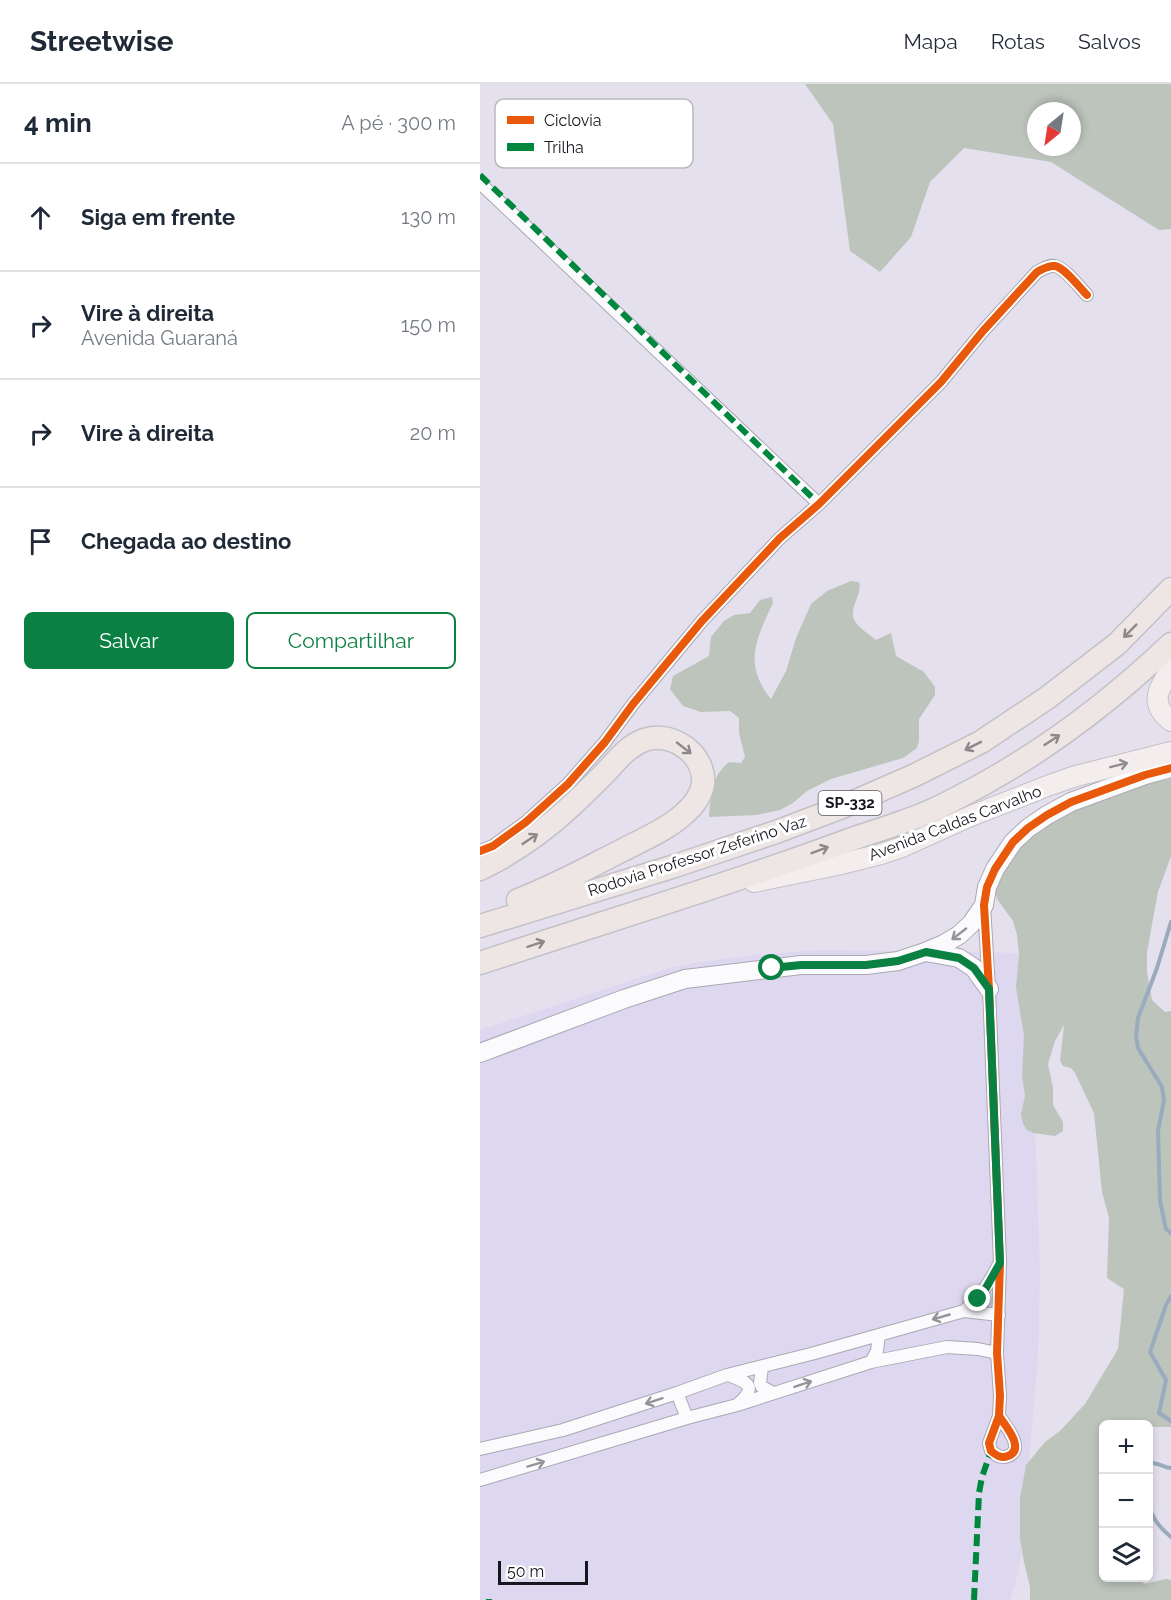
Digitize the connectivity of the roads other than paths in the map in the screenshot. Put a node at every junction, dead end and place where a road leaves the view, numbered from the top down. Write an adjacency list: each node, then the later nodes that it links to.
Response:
1 (480, 183): 3 (street)
2 (1088, 295): 3 (street)
3 (819, 504): 10 (street)
4 (1171, 589): 15 (highway, Rodovia Professor Zeferino Vaz / SP-332, one-way to 15)
5 (1171, 644): 12 (highway, Rodovia Professor Zeferino Vaz / SP-332, one-way to 5)
6 (1171, 669): 7 (main road)
7 (1171, 721)
8 (1171, 752): 12 (main road, Avenida Caldas Carvalho, one-way to 8)
9 (1171, 768): 13 (street, Avenida Caldas Carvalho)
10 (480, 851)
11 (480, 869): 14 (highway, one-way to 14)
12 (702, 892): 17 (highway, Rodovia Professor Zeferino Vaz / SP-332, one-way to 12)
13 (984, 905): 16 (street, one-way to 16); 18 (street)
14 (480, 920)
15 (480, 926)
16 (926, 952): 18 (street); 19 (street)
17 (480, 963)
18 (989, 989): 20 (street)
19 (480, 1053)
20 (1000, 1263): 21 (street); 22 (street)
21 (963, 1311): 22 (street); 23 (street, one-way to 23)
22 (999, 1315): 24 (street)
23 (879, 1335): 25 (street); 26 (street)
24 (997, 1353): 25 (street); 31 (street)
25 (871, 1362): 29 (street, one-way to 25)
26 (762, 1367): 27 (street); 29 (street)
27 (727, 1375): 28 (street); 30 (street)
28 (677, 1393): 32 (street); 33 (street, one-way to 33)
29 (773, 1393): 30 (street)
30 (737, 1405): 32 (street)
31 (999, 1416)
32 (687, 1418): 34 (street, one-way to 32)
33 (480, 1449)
34 (480, 1480)

